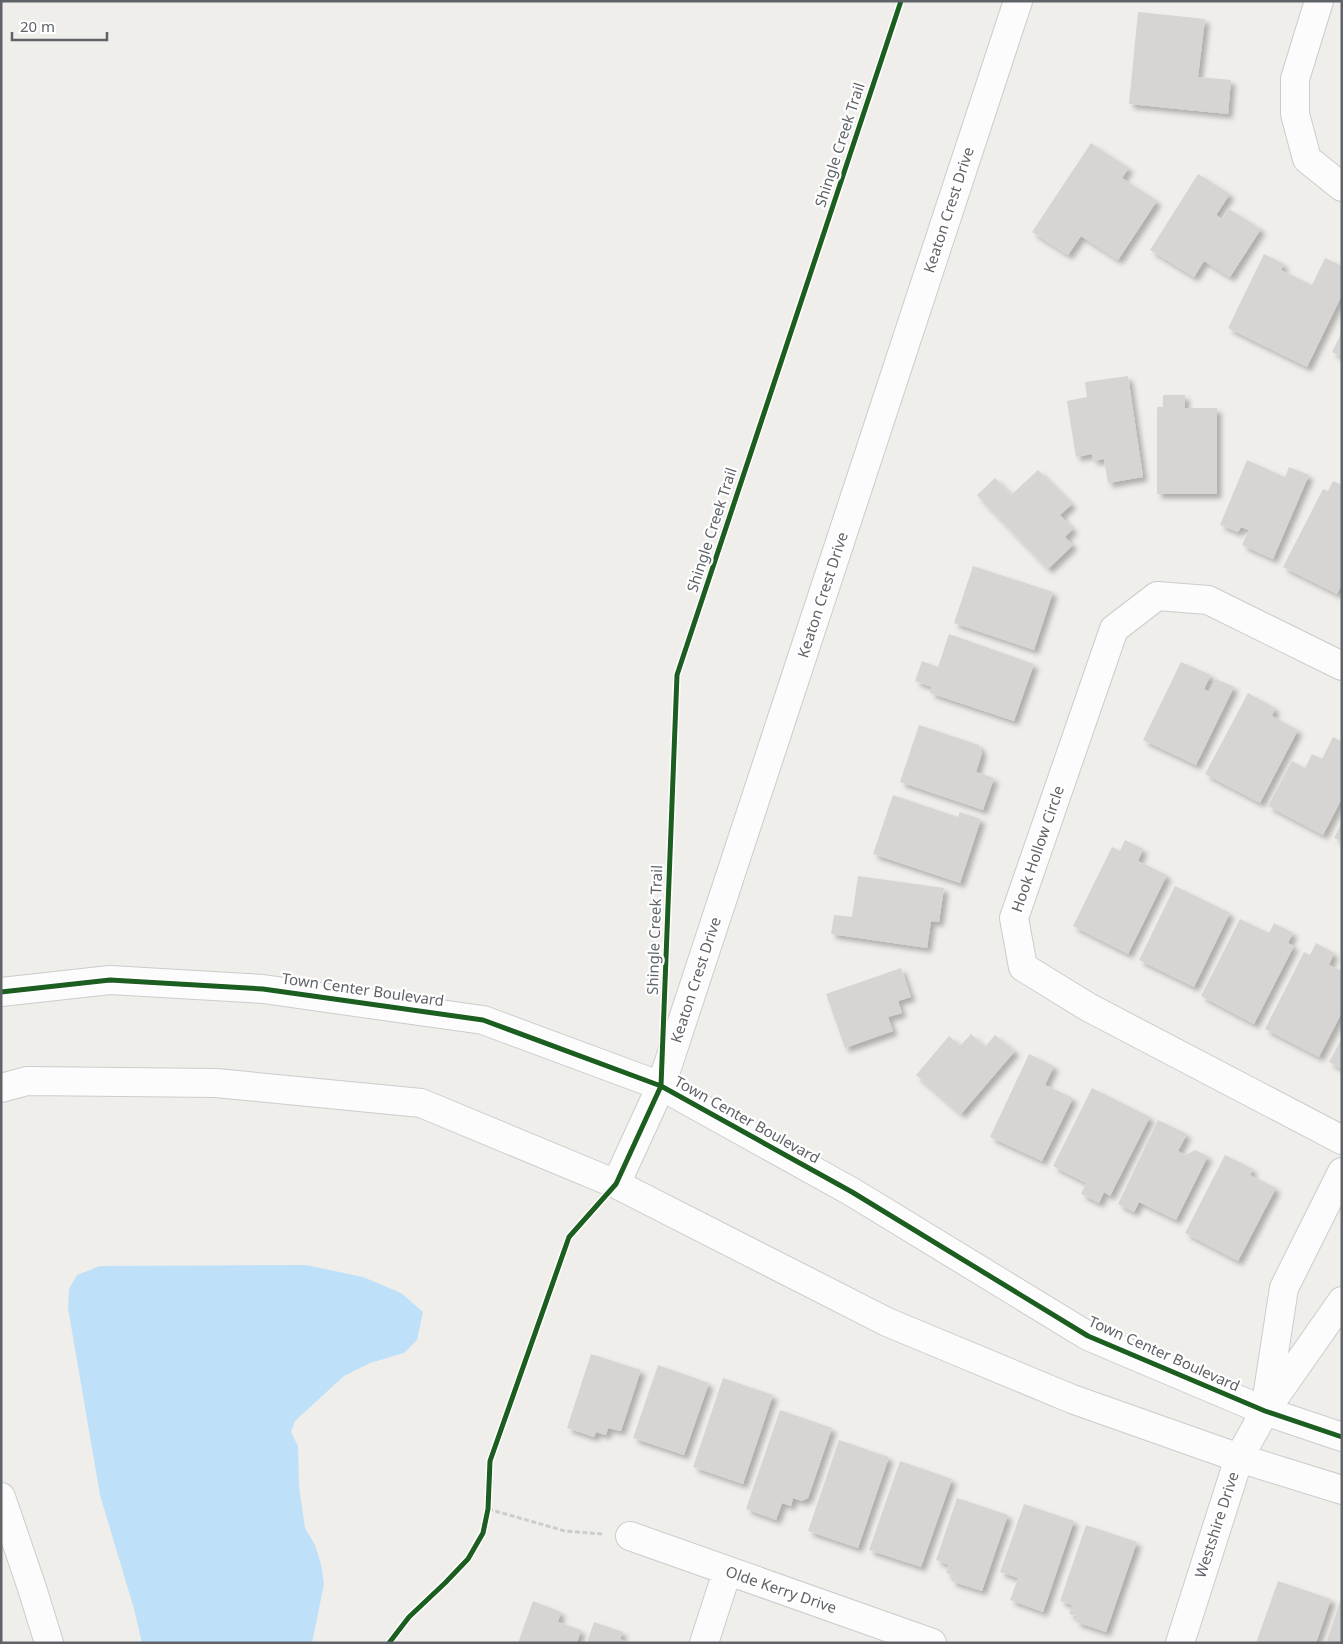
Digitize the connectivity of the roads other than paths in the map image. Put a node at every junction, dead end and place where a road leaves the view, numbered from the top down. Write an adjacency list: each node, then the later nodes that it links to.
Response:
1 (1018, 1): 6 (street, Keaton Crest Drive)
2 (1319, 1): 3 (street)
3 (1342, 187)
4 (1342, 666): 8 (street, Hook Hollow Circle)
5 (1, 992): 6 (street, Town Center Boulevard)
6 (661, 1086): 10 (street, Keaton Crest Drive); 12 (street, Town Center Boulevard)
7 (1, 1088): 10 (street)
8 (1342, 1140)
9 (1342, 1172): 12 (street)
10 (616, 1184): 14 (street)
11 (1342, 1301): 12 (street)
12 (1265, 1411): 13 (street, Town Center Boulevard); 14 (street, Westshire Drive)
13 (1342, 1437)
14 (1239, 1458): 15 (street); 22 (street, Westshire Drive)
15 (1342, 1490)
16 (1, 1497): 19 (street)
17 (630, 1536): 18 (street, Olde Kerry Drive)
18 (727, 1572): 20 (street); 21 (street, Olde Kerry Drive)
19 (49, 1643)
20 (704, 1643)
21 (932, 1643)
22 (1180, 1643)

